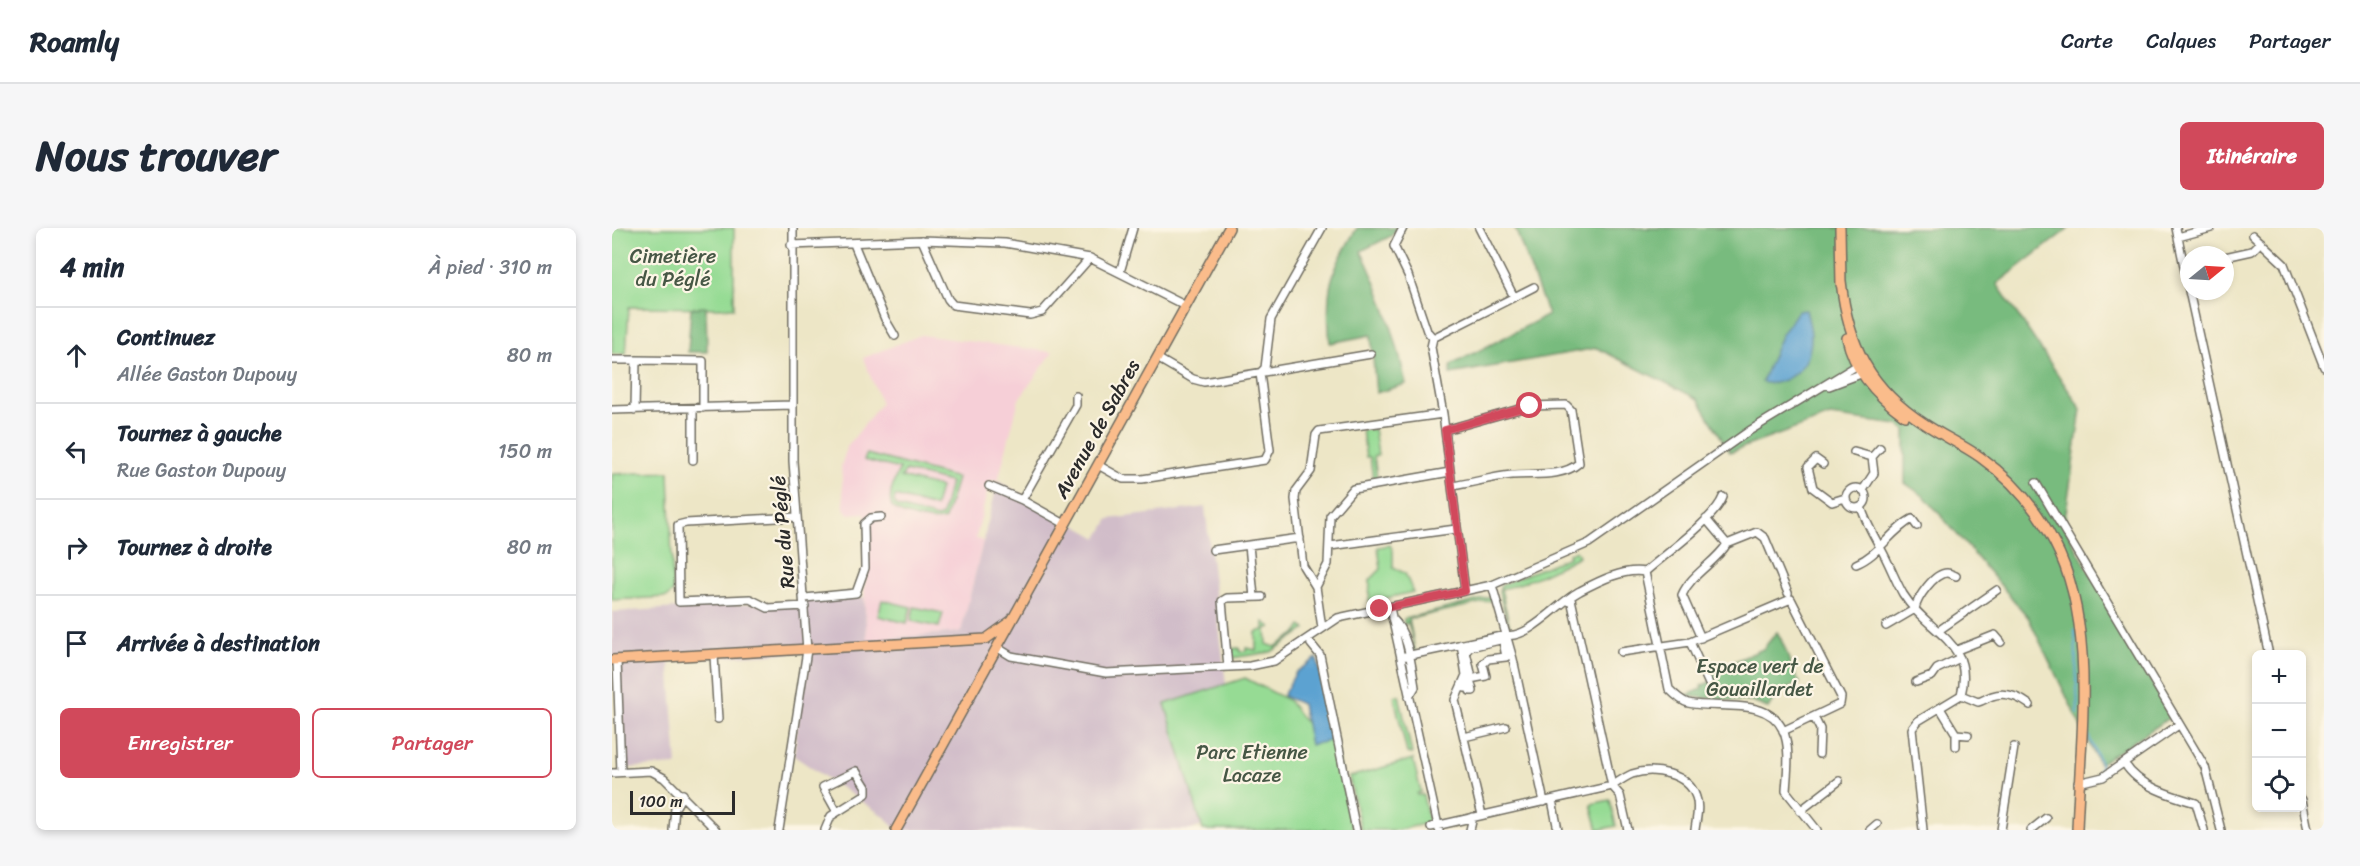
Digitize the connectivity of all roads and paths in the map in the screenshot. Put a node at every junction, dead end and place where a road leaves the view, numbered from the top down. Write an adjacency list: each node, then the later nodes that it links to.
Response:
1 (793, 228): 15 (street, Rue du Péglé)
2 (1133, 228): 19 (street)
3 (1229, 228): 24 (main road, Avenue de Sabres)
4 (1322, 228): 33 (street)
5 (1402, 228): 26 (street)
6 (1479, 228): 22 (street)
7 (1840, 228): 20 (main road)
8 (2176, 228): 11 (street)
9 (2211, 228): 11 (street)
10 (2253, 235): 13 (street)
11 (2178, 237): 16 (street)
12 (922, 240): 14 (street); 18 (street); 18 (street)
13 (2261, 242): 17 (street); 32 (street)
14 (854, 244): 15 (street); 25 (street)
15 (791, 245): 37 (street, Rue du Péglé)
16 (2180, 246)
17 (2234, 255)
18 (1090, 258): 19 (street)
19 (1120, 272): 24 (street)
20 (1841, 281): 31 (main road); 34 (main road)
21 (1534, 287): 22 (street)
22 (1514, 297): 26 (street)
23 (2191, 300): 98 (street)
24 (1186, 306): 28 (main road, Avenue de Sabres)
25 (895, 336)
26 (1433, 338): 42 (street)
27 (1371, 354): 33 (street)
28 (1157, 358): 33 (street); 50 (main road, Avenue de Sabres)
29 (612, 360): 30 (street)
30 (636, 360): 38 (street); 41 (street)
31 (1856, 366): 34 (main road); 35 (street)
32 (2324, 367)
33 (1260, 373): 50 (street)
34 (1865, 373): 35 (street); 43 (main road); 43 (main road)
35 (1824, 388): 75 (street)
36 (1076, 396): 58 (street)
37 (792, 405): 38 (street); 60 (street, Rue du Péglé)
38 (702, 408): 39 (street)
39 (693, 409): 41 (street); 48 (street)
40 (612, 410): 41 (street)
41 (636, 410)
42 (1443, 414): 44 (street); 66 (street)
43 (1926, 425): 126 (main road)
44 (1445, 430): 51 (street); 54 (street)
45 (1880, 448): 47 (street)
46 (1854, 452): 47 (street)
47 (1872, 457): 55 (street)
48 (693, 460)
49 (1823, 464): 57 (street)
50 (1098, 465): 63 (main road, Avenue de Sabres)
51 (1450, 472): 54 (street); 69 (street)
52 (2036, 483): 155 (street)
53 (990, 486): 58 (street)
54 (1452, 486): 65 (street)
55 (1863, 490): 57 (street); 59 (street)
56 (1723, 497): 62 (street)
57 (1845, 498): 59 (street)
58 (1022, 500): 63 (street)
59 (1861, 507): 70 (street)
60 (796, 517): 81 (street, Rue du Péglé); 81 (street)
61 (880, 518): 81 (street)
62 (1706, 519): 67 (street); 73 (street)
63 (1065, 524): 84 (main road, Avenue de Sabres)
64 (1917, 525): 70 (street)
65 (1456, 529): 69 (street); 78 (street)
66 (1300, 538): 68 (street); 76 (street)
67 (1727, 544): 79 (street); 89 (street)
68 (1249, 545): 71 (street); 105 (street)
69 (1330, 546): 76 (street)
70 (1880, 546): 72 (street); 83 (street)
71 (1213, 550)
72 (1856, 564)
73 (1645, 572): 80 (street); 95 (street)
74 (1956, 576): 83 (street)
75 (1492, 585): 78 (street); 88 (street)
76 (1316, 587): 86 (street)
77 (1997, 590): 87 (street)
78 (1465, 591): 82 (street)
79 (1788, 593)
80 (1571, 599): 88 (street); 127 (street)
81 (805, 602): 97 (street, Rue du Péglé)
82 (1390, 608): 86 (street); 102 (street)
83 (1915, 609): 85 (street); 87 (street)
84 (1013, 620): 90 (main road); 96 (main road, Avenue de Sabres)
85 (1886, 626)
86 (1322, 628): 105 (street)
87 (1938, 631): 100 (street)
88 (1506, 635): 94 (street); 129 (street)
89 (1701, 638): 91 (street); 111 (street)
90 (986, 639): 96 (main road); 97 (main road)
91 (1690, 642): 95 (street); 107 (street)
92 (2001, 642): 100 (street)
93 (1311, 644): 143 (street)
94 (1461, 644): 102 (street); 118 (street)
95 (1659, 645): 99 (street); 115 (street)
96 (998, 648): 105 (street); 142 (main road, Avenue de Sabres)
97 (807, 650): 101 (main road); 140 (street, Rue du Péglé)
98 (2268, 650)
99 (1621, 652)
100 (1958, 654): 106 (street); 108 (street)
101 (714, 656): 104 (main road); 112 (street)
102 (1404, 657): 137 (street)
103 (1506, 657): 103 (street)
104 (614, 660): 124 (street)
105 (1228, 667)
106 (1916, 682)
107 (1709, 684)
108 (1961, 695): 109 (street); 110 (street)
109 (2030, 705)
110 (1940, 708): 116 (street); 150 (street)
111 (1814, 717): 115 (street); 121 (street)
112 (718, 719)
113 (2177, 726): 122 (street)
114 (1506, 727): 118 (street)
115 (1783, 731): 130 (street)
116 (1956, 734): 117 (street); 119 (street)
117 (1968, 735)
118 (1465, 740): 133 (street)
119 (1956, 746)
120 (2014, 747): 151 (street)
121 (1819, 754)
122 (2125, 764): 126 (street); 154 (street)
123 (612, 772): 124 (street)
124 (621, 772): 128 (street)
125 (1839, 781): 130 (street)
126 (2078, 783): 153 (main road)
127 (1612, 786): 129 (street); 146 (street); 147 (street)
128 (683, 794): 138 (street); 139 (street)
129 (1548, 801): 133 (street); 145 (street)
130 (1800, 811): 148 (street)
131 (837, 812): 131 (street); 141 (street)
132 (2304, 812): 156 (street)
133 (1482, 815): 134 (street)
134 (1473, 817): 137 (street); 144 (street)
135 (2046, 818): 152 (street)
136 (1877, 824): 149 (street)
137 (1436, 827)
138 (673, 830)
139 (716, 830)
140 (779, 830)
141 (825, 830)
142 (896, 830)
143 (1356, 830)
144 (1470, 830)
145 (1558, 830)
146 (1628, 830)
147 (1695, 830)
148 (1817, 830)
149 (1870, 830)
150 (1923, 830)
151 (2001, 830)
152 (2031, 830)
153 (2077, 830)
154 (2204, 830)
155 (2221, 830)
156 (2308, 830)

